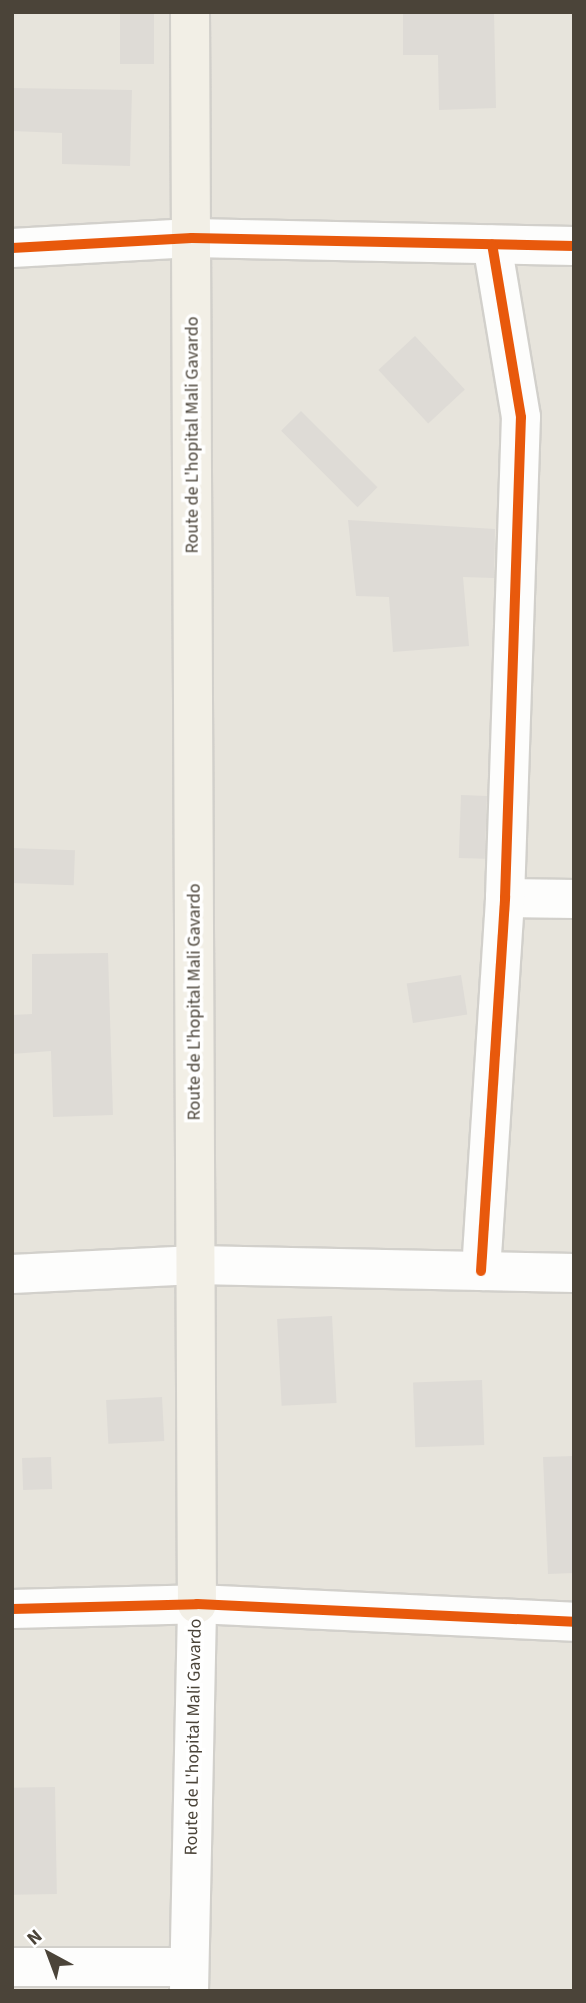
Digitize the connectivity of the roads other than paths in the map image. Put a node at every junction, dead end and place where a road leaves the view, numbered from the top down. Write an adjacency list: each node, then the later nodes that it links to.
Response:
1 (191, 12): 2 (main road, Route de L'hopital Mali Gavardo)
2 (192, 238): 3 (street); 5 (street); 8 (main road, Route de L'hopital Mali Gavardo)
3 (492, 244): 4 (street); 6 (street)
4 (574, 246)
5 (12, 248)
6 (505, 898): 7 (street); 9 (street)
7 (574, 900)
8 (196, 1265): 9 (street); 11 (street); 12 (main road, Route de L'hopital Mali Gavardo)
9 (481, 1271): 10 (street)
10 (574, 1273)
11 (12, 1274)
12 (197, 1604): 13 (street); 14 (street); 16 (street, Route de L'hopital Mali Gavardo)
13 (12, 1609)
14 (574, 1622)
15 (12, 1967): 16 (street)
16 (189, 1979)

